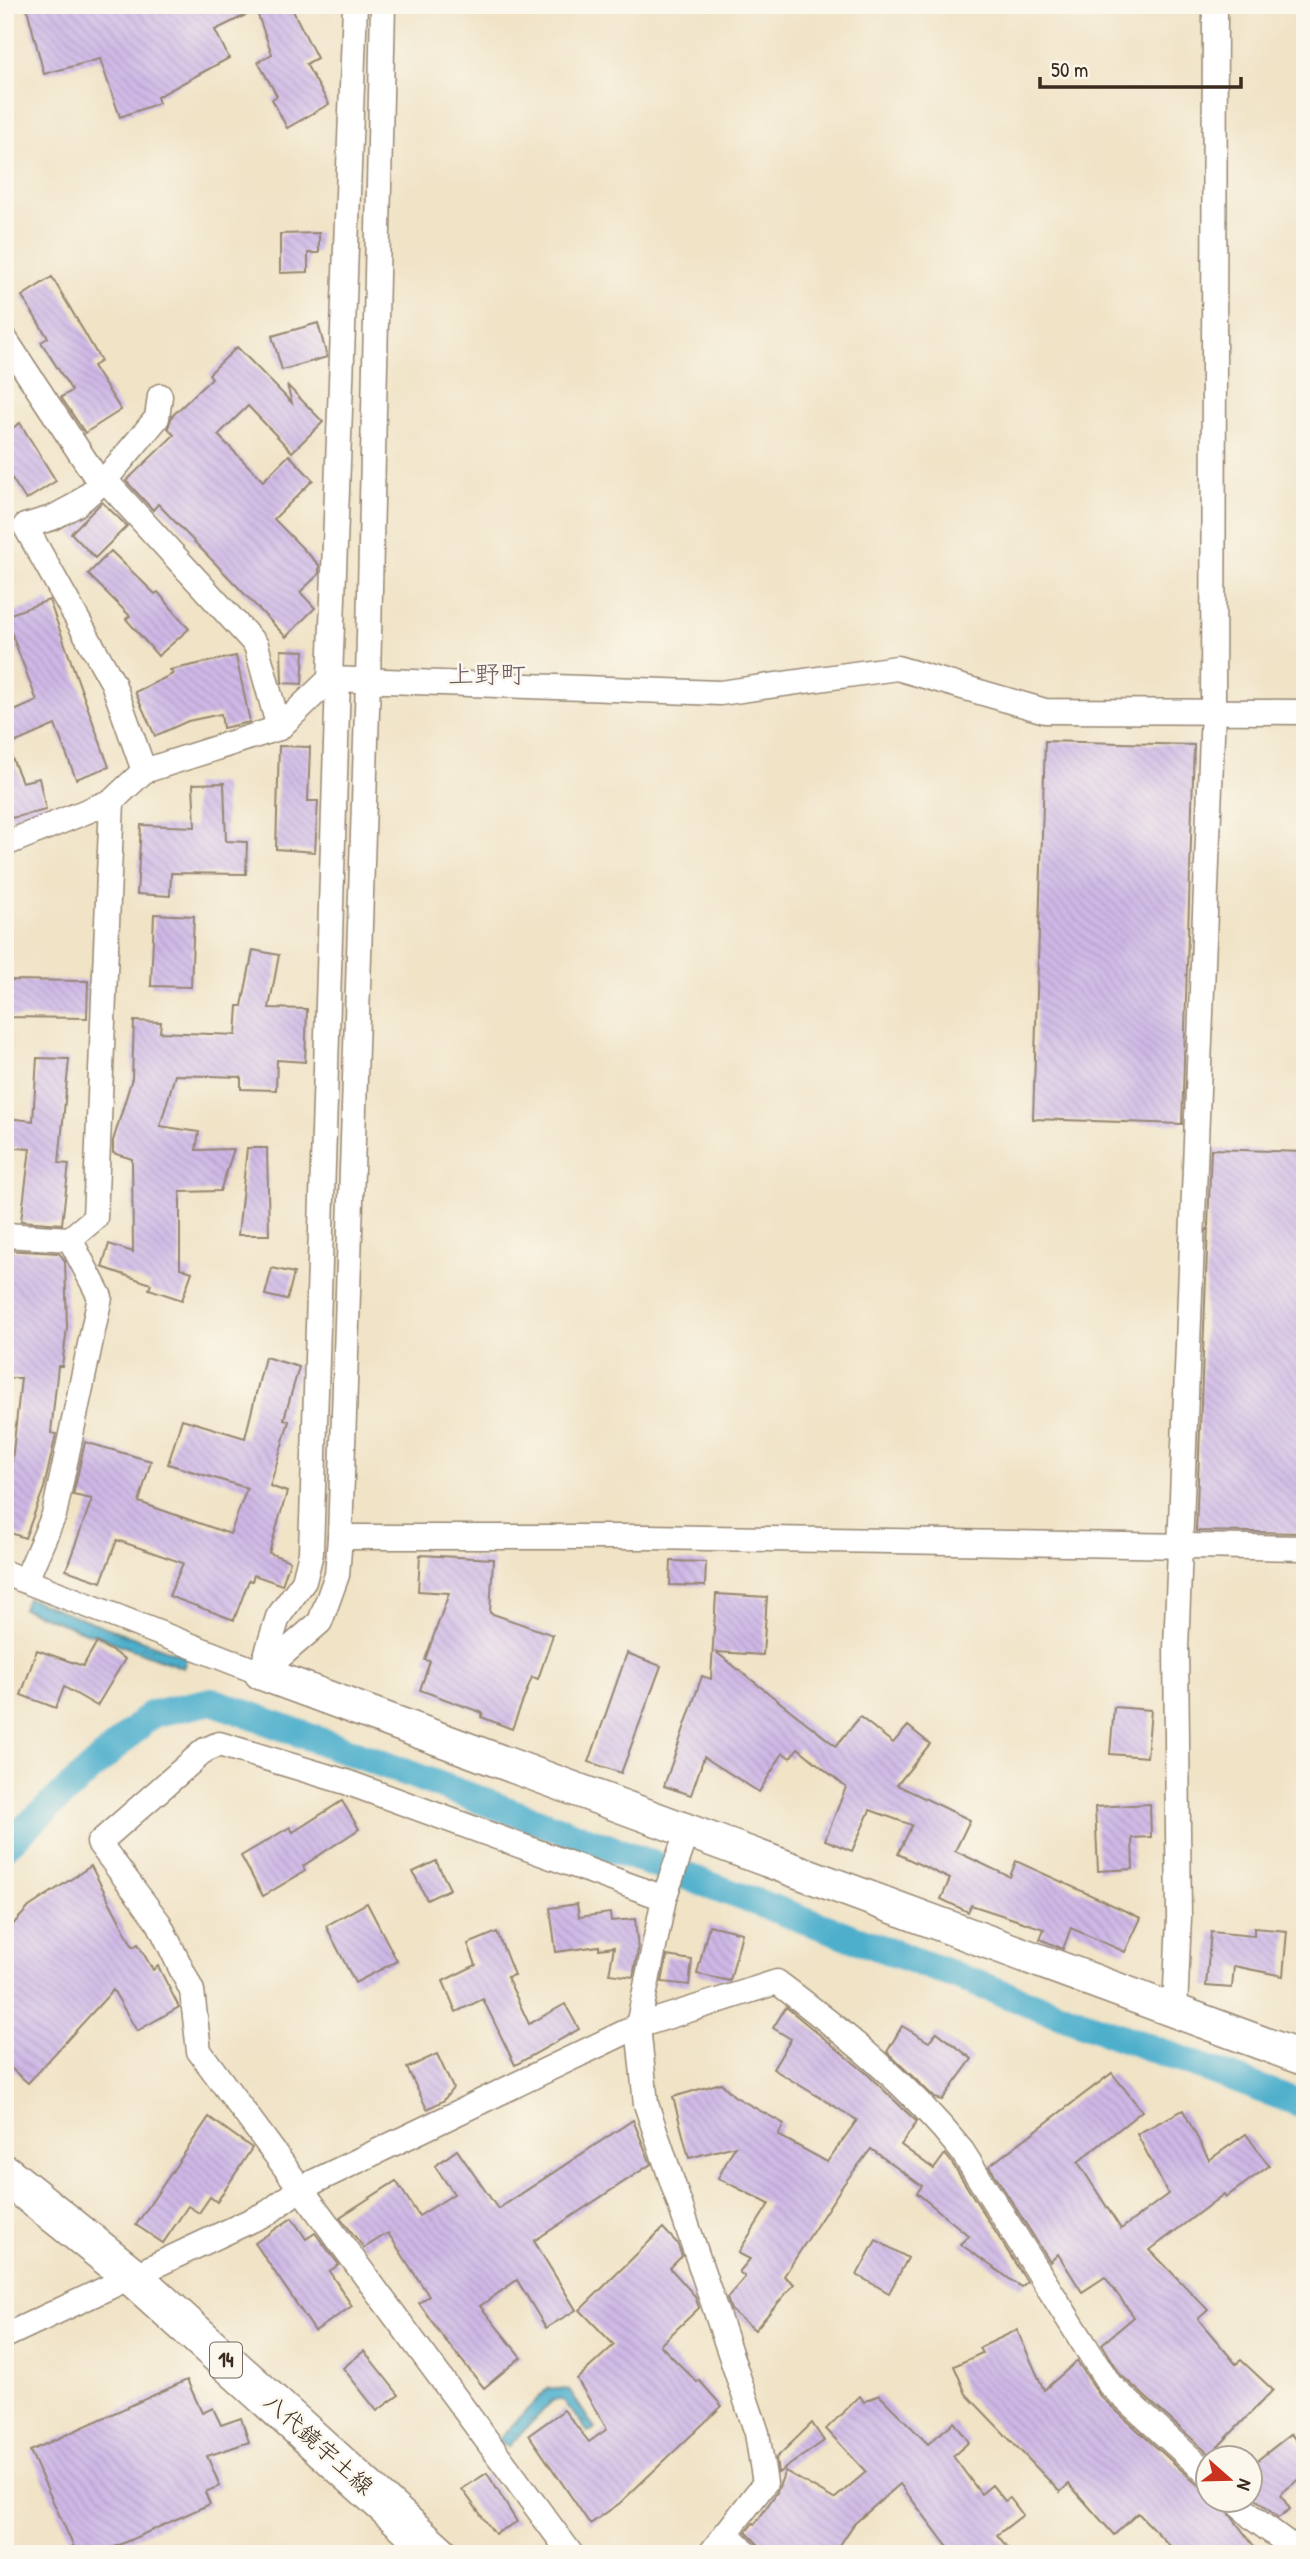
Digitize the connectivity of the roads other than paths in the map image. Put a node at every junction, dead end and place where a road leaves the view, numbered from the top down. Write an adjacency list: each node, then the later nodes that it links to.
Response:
1 (355, 5): 8 (street)
2 (383, 5): 9 (street)
3 (1215, 5): 10 (street)
4 (5, 339): 6 (street)
5 (160, 396): 6 (street)
6 (105, 480): 7 (street); 12 (street)
7 (15, 526): 13 (street)
8 (334, 679): 9 (street); 12 (street); 19 (street)
9 (368, 680): 10 (street); 18 (street)
10 (1213, 710): 11 (street); 23 (street)
11 (1305, 712)
12 (279, 727): 13 (street)
13 (144, 771): 14 (street)
14 (112, 801): 15 (street); 17 (street)
15 (5, 844)
16 (5, 1235): 17 (street)
17 (70, 1239): 25 (street)
18 (350, 1245): 19 (street); 21 (street)
19 (320, 1246): 20 (street)
20 (317, 1335): 21 (street); 26 (street)
21 (347, 1335): 22 (street)
22 (340, 1537): 23 (street); 26 (street)
23 (1182, 1547): 24 (street); 29 (street)
24 (1305, 1548)
25 (16, 1577): 26 (street)
26 (261, 1672): 27 (street)
27 (688, 1831): 28 (street); 29 (street)
28 (664, 1897): 30 (street); 33 (street)
29 (1175, 2011): 31 (street)
30 (638, 2026): 33 (street); 36 (street); 38 (street)
31 (1305, 2059)
32 (5, 2174): 34 (main road, 八代鏡宇土線 / 14)
33 (299, 2189): 34 (street); 41 (street)
34 (132, 2276): 35 (street); 40 (main road, 八代鏡宇土線 / 14)
35 (5, 2336)
36 (1194, 2461)
37 (1249, 2514): 39 (street)
38 (726, 2533): 42 (street); 43 (street)
39 (1300, 2551)
40 (439, 2554)
41 (572, 2554)
42 (710, 2554)
43 (747, 2554)

